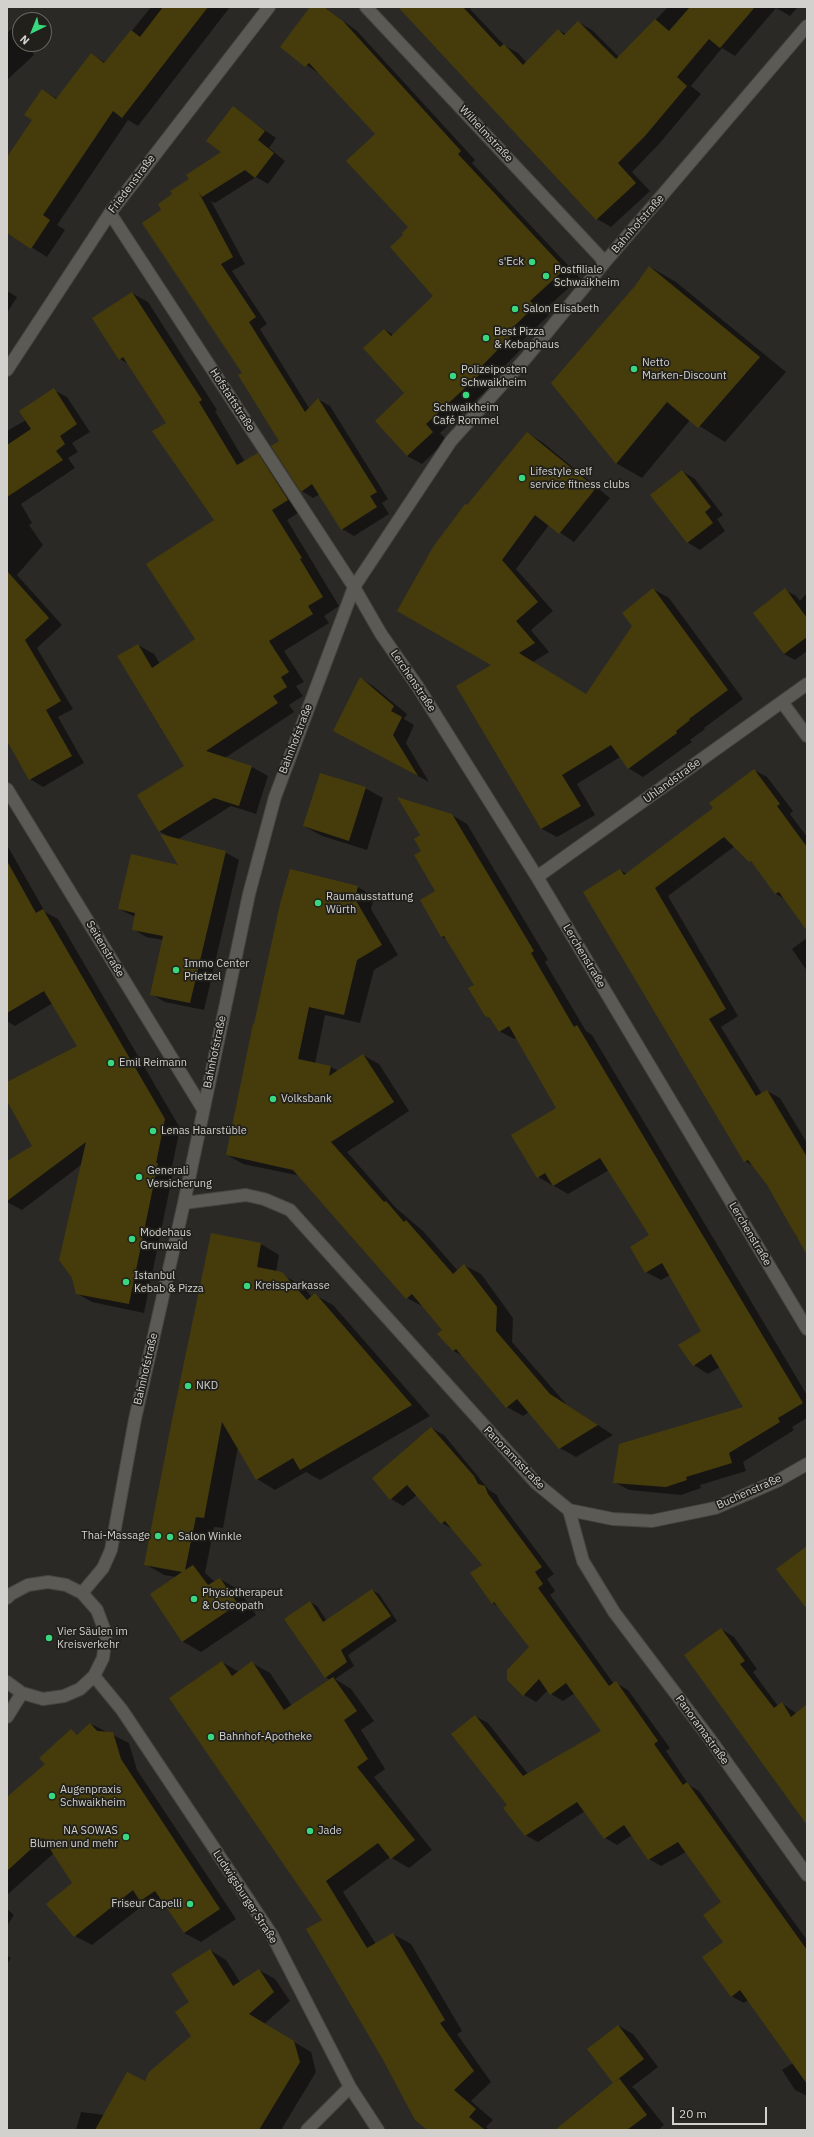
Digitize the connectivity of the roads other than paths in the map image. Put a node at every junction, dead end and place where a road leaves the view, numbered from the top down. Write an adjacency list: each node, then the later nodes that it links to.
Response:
1 (269, 7): 4 (street, Friedenstraße)
2 (366, 7): 5 (street, Wilhelmstraße)
3 (807, 26): 5 (street, Bahnhofstraße)
4 (110, 213): 6 (street, Friedenstraße); 7 (street, Hofstattstraße)
5 (605, 262): 7 (street, Bahnhofstraße)
6 (7, 370)
7 (354, 587): 12 (street, Lerchenstraße); 13 (street, Bahnhofstraße)
8 (807, 684): 9 (street, Uhlandstraße)
9 (782, 702): 10 (street); 12 (street, Uhlandstraße)
10 (807, 736)
11 (7, 789): 13 (street, Seitenstraße)
12 (537, 877): 15 (street, Lerchenstraße)
13 (203, 1109): 14 (street, Bahnhofstraße)
14 (184, 1203): 17 (street, Panoramastraße); 18 (street, Bahnhofstraße)
15 (807, 1329)
16 (807, 1464): 17 (street, Buchenstraße)
17 (570, 1510): 24 (street, Panoramastraße)
18 (82, 1593): 19 (street); 20 (street)
19 (8, 1594)
20 (94, 1676): 22 (street); 25 (street, Ludwigsburger Straße)
21 (7, 1682): 22 (street)
22 (22, 1693): 23 (street)
23 (7, 1717)
24 (807, 1875)
25 (350, 2088): 26 (street); 27 (street, Ludwigsburger Straße)
26 (307, 2130)
27 (378, 2130)

